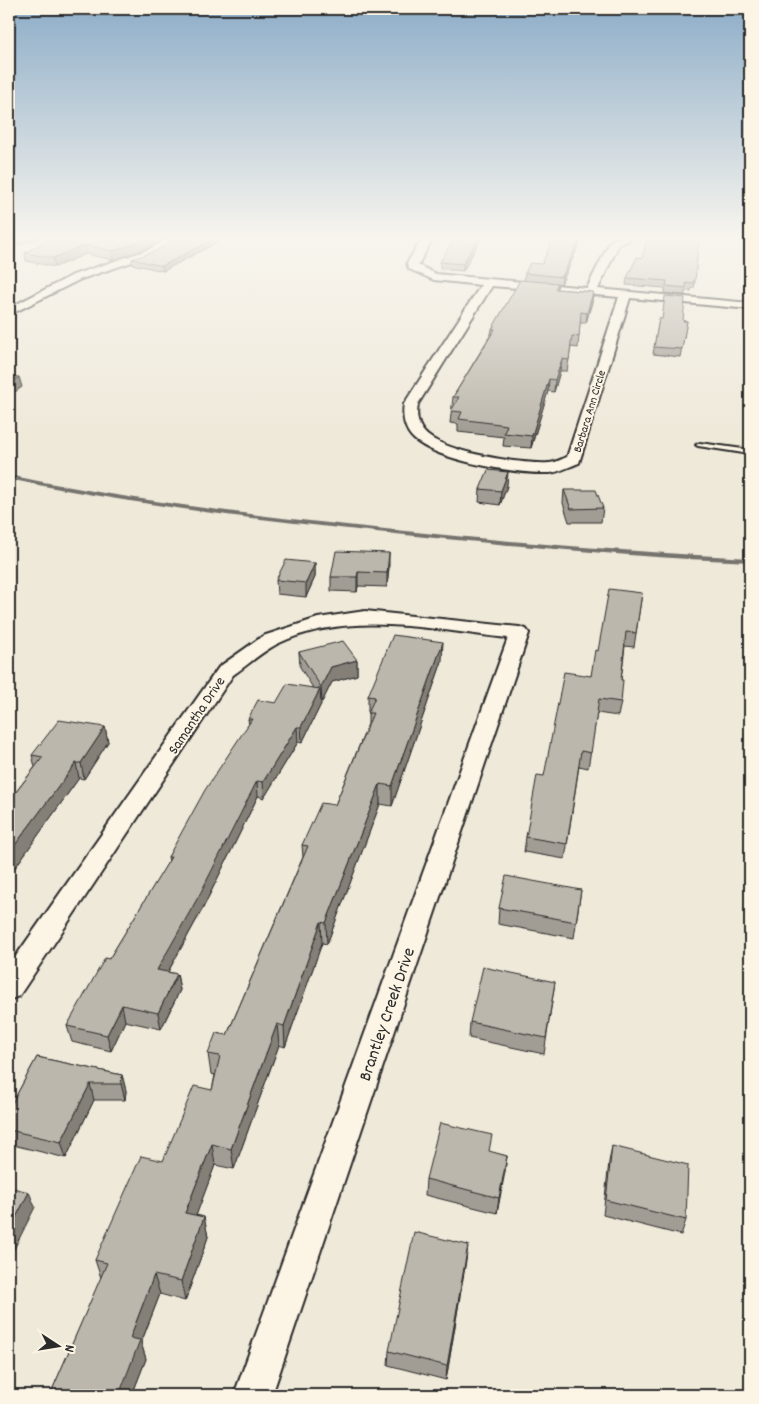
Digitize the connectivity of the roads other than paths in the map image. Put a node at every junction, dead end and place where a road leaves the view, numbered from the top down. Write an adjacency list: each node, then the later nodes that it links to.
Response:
1 (29, 302): 6 (street)
2 (476, 302): 3 (street, Barbara Ann Circle)
3 (623, 302)
4 (699, 302): 5 (street)
5 (750, 306)
6 (9, 312)
7 (700, 444): 8 (lane)
8 (750, 452)
9 (519, 633): 10 (street, Samantha Drive); 11 (street, Brantley Creek Drive)
10 (9, 988)
11 (253, 1395)

